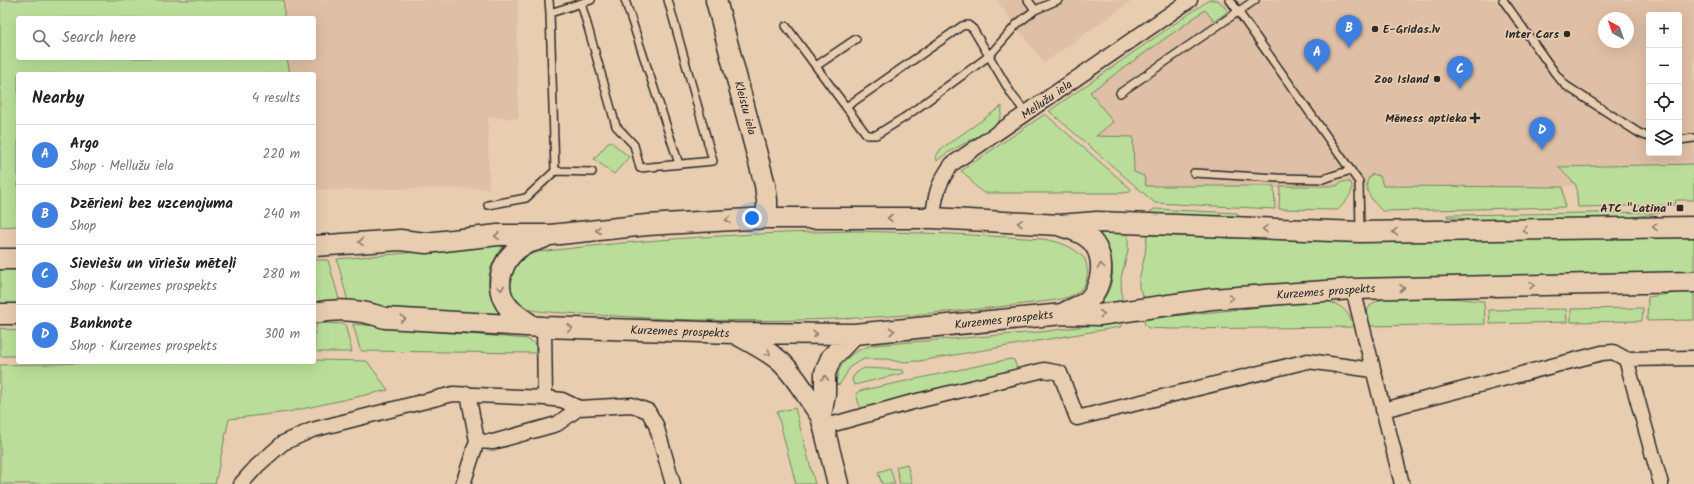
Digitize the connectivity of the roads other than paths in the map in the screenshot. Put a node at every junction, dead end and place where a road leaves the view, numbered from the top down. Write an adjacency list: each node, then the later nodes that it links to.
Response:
1 (549, 0): 15 (lane)
2 (591, 0): 12 (lane)
3 (624, 0): 26 (lane)
4 (668, 0): 26 (lane)
5 (716, 0): 32 (main road, Kleistu iela)
6 (1028, 0): 13 (lane)
7 (1058, 0): 13 (lane)
8 (1190, 0): 22 (street, Mellužu iela)
9 (1230, 0): 14 (lane)
10 (1255, 0): 14 (lane)
11 (1503, 0): 23 (lane)
12 (581, 3): 15 (lane); 26 (lane)
13 (1035, 10): 18 (lane)
14 (1238, 13): 20 (lane); 27 (lane)
15 (550, 14): 28 (lane)
16 (786, 26): 19 (lane)
17 (856, 39): 19 (lane)
18 (989, 56): 21 (lane); 21 (lane); 22 (lane)
19 (816, 66): 21 (lane)
20 (1120, 92)
21 (846, 107)
22 (1027, 114): 33 (street, Mellužu iela)
23 (1646, 136)
24 (1694, 138): 25 (lane)
25 (1682, 140)
26 (679, 164)
27 (1351, 170): 30 (lane); 36 (lane)
28 (555, 171): 29 (lane); 31 (lane)
29 (592, 172)
30 (1194, 173)
31 (488, 205)
32 (767, 218): 33 (main road, one-way to 32); 37 (main road, one-way to 37)
33 (933, 218): 34 (main road, one-way to 33)
34 (1059, 225): 36 (main road, one-way to 34); 46 (main road, one-way to 34)
35 (1694, 227): 36 (main road, one-way to 36)
36 (1360, 232)
37 (550, 235): 38 (main road, one-way to 38); 47 (main road, one-way to 47)
38 (316, 246)
39 (0, 259): 40 (main road)
40 (16, 259)
41 (1694, 282): 42 (main road, Kurzemes prospekts, one-way to 41)
42 (1353, 289): 46 (main road, Kurzemes prospekts, one-way to 42); 52 (street)
43 (316, 313): 47 (main road, Kurzemes prospekts, one-way to 47)
44 (0, 314): 45 (main road)
45 (16, 314)
46 (1063, 314): 49 (main road, Kurzemes prospekts, one-way to 46)
47 (538, 326): 48 (main road, Kurzemes prospekts, one-way to 48); 54 (street)
48 (734, 333): 49 (main road, Kurzemes prospekts, one-way to 49); 57 (main road, one-way to 57)
49 (854, 334): 57 (main road, one-way to 49)
50 (1694, 358): 51 (street)
51 (1626, 359): 56 (street); 64 (street)
52 (1373, 370): 56 (street); 57 (street)
53 (468, 394): 54 (street); 58 (street); 59 (street)
54 (545, 398): 55 (street)
55 (579, 408): 58 (street); 61 (street)
56 (1383, 410): 63 (street)
57 (822, 422): 62 (main road)
58 (477, 441): 60 (street)
59 (241, 484)
60 (463, 484)
61 (673, 484)
62 (838, 484)
63 (1402, 484)
64 (1661, 484)

